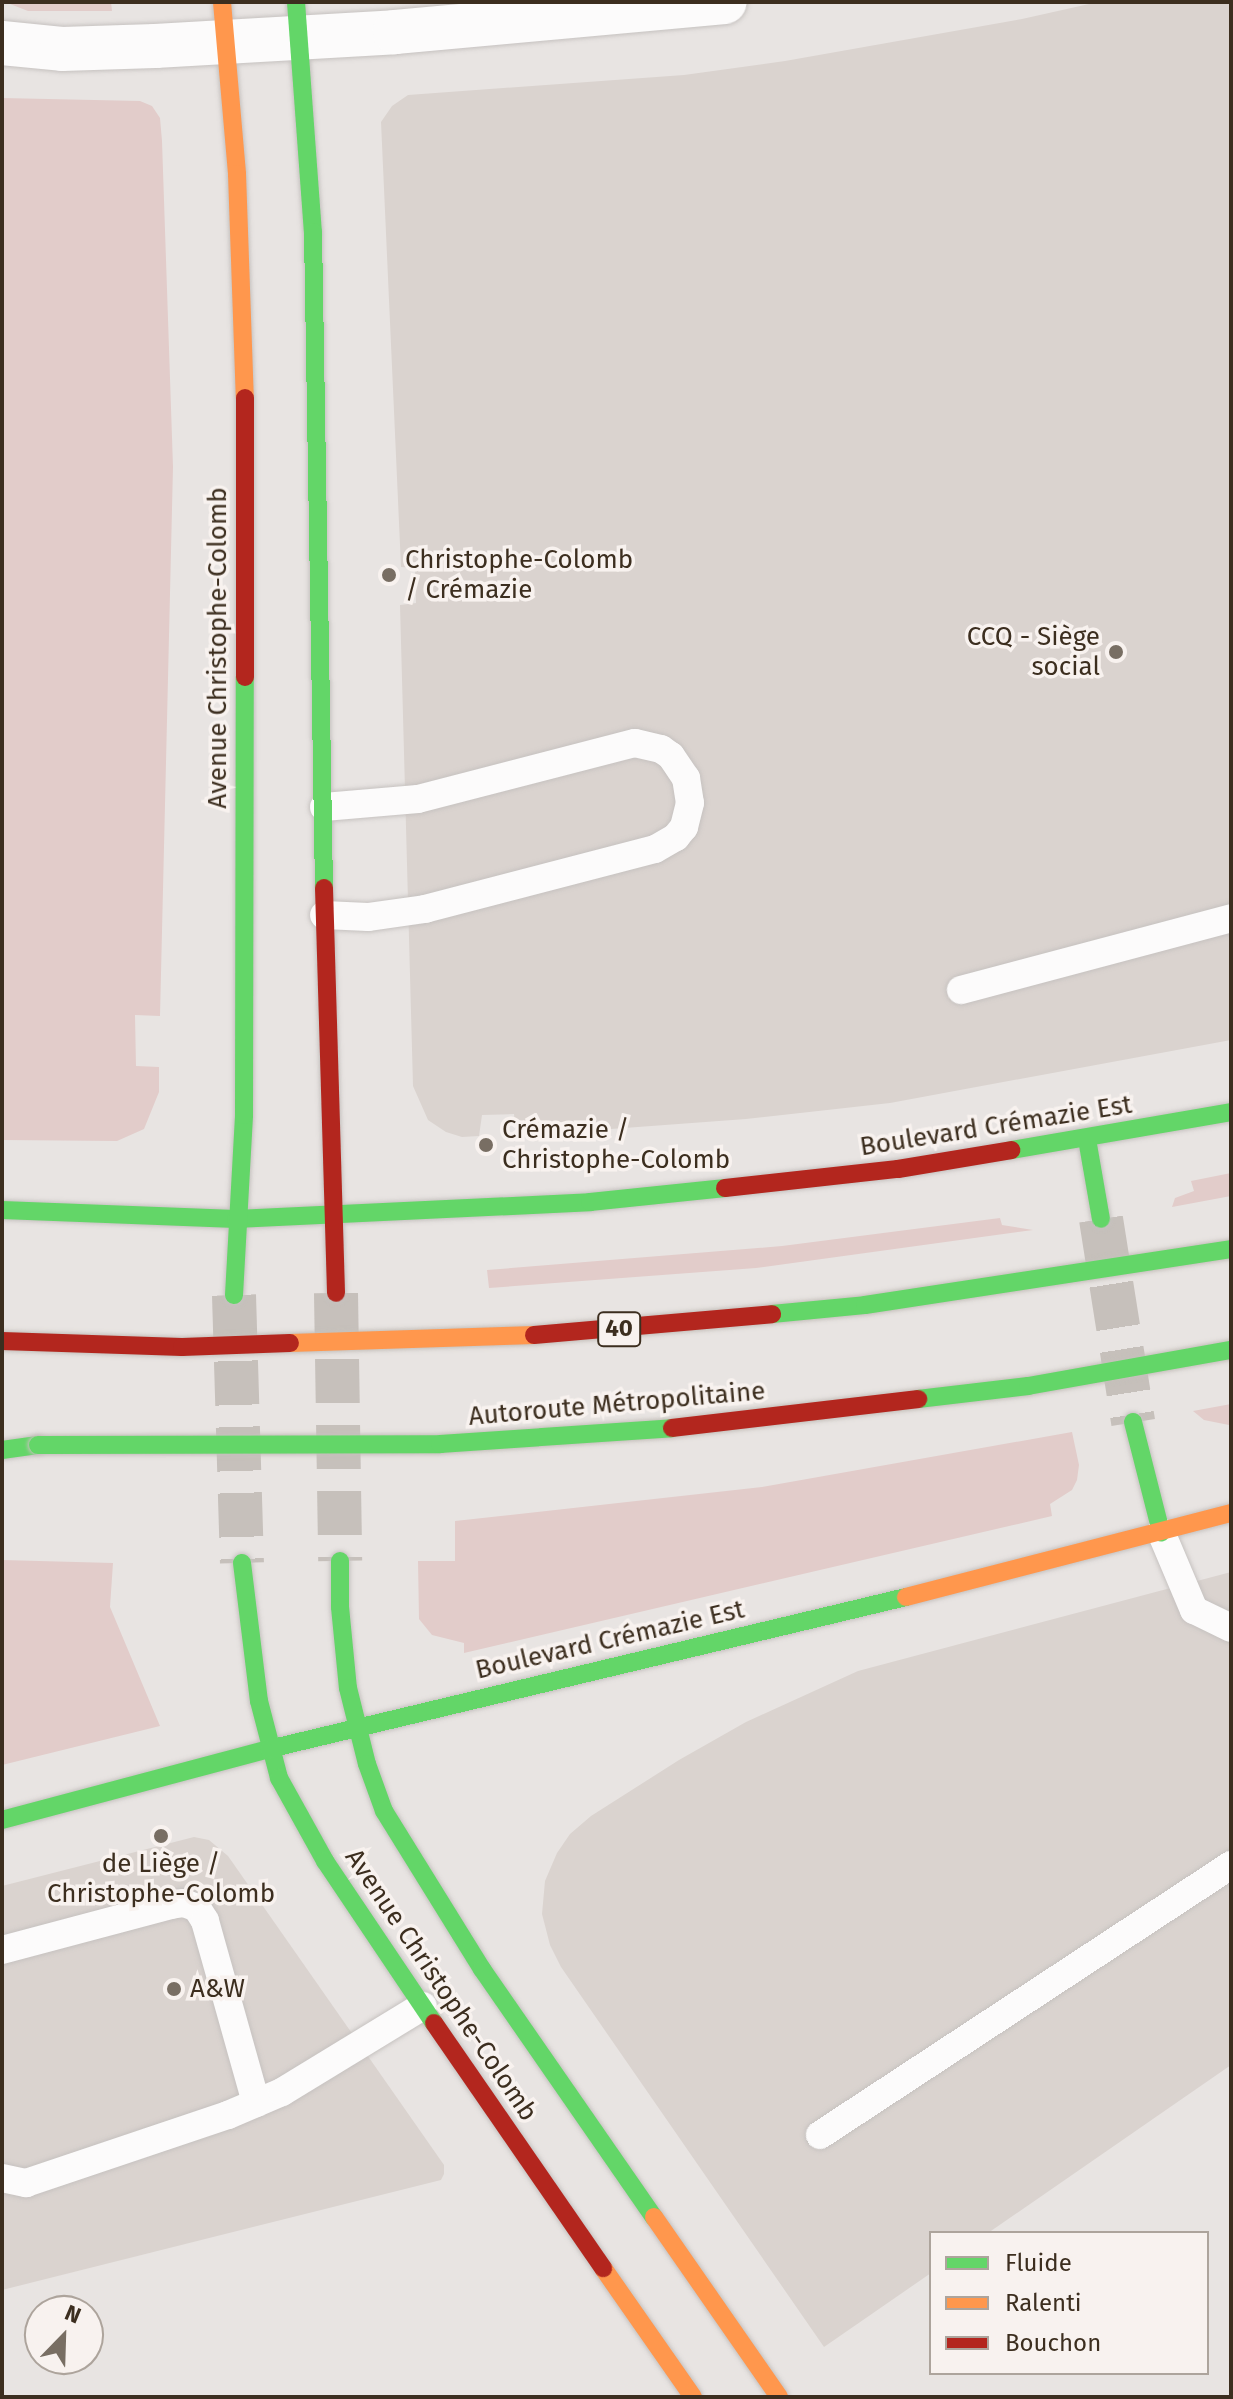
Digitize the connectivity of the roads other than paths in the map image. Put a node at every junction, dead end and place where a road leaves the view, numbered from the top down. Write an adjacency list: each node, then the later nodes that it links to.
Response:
1 (725, 2): 2 (street)
2 (298, 20): 3 (street); 5 (main road)
3 (224, 21): 4 (street); 13 (main road, Avenue Christophe-Colomb)
4 (2, 43)
5 (324, 807): 6 (main road); 6 (lane)
6 (324, 915): 12 (main road)
7 (1231, 918): 8 (lane)
8 (961, 990)
9 (1231, 1112): 10 (main road, Boulevard Crémazie Est)
10 (1087, 1139): 12 (main road, Boulevard Crémazie Est); 14 (main road)
11 (2, 1210): 13 (main road, Boulevard Crémazie Est)
12 (334, 1214): 13 (main road, Boulevard Crémazie Est); 16 (main road)
13 (236, 1219): 17 (main road, Avenue Christophe-Colomb)
14 (1101, 1219)
15 (1231, 1249): 18 (main road, 40, bridge)
16 (336, 1293)
17 (234, 1295)
18 (2, 1341)
19 (1231, 1350): 22 (main road, Autoroute Métropolitaine, bridge)
20 (1133, 1422): 25 (main road)
21 (2, 1444): 22 (main road, Autoroute Métropolitaine)
22 (38, 1445): 23 (main road)
23 (2, 1450)
24 (1231, 1513): 25 (main road, Boulevard Crémazie Est)
25 (1161, 1532): 28 (lane); 29 (main road, Boulevard Crémazie Est)
26 (340, 1561): 29 (main road, Avenue Christophe-Colomb)
27 (242, 1563): 30 (main road, Avenue Christophe-Colomb)
28 (1231, 1628)
29 (356, 1727): 30 (main road, Boulevard Crémazie Est); 39 (main road, Avenue Christophe-Colomb)
30 (269, 1749): 31 (main road, Boulevard Crémazie Est); 34 (main road, Avenue Christophe-Colomb)
31 (2, 1820)
32 (1231, 1865): 36 (lane)
33 (2, 1950): 35 (lane)
34 (423, 2006): 35 (lane); 38 (main road, Avenue Christophe-Colomb)
35 (256, 2103): 37 (lane)
36 (820, 2135)
37 (2, 2178)
38 (693, 2397)
39 (779, 2397)

